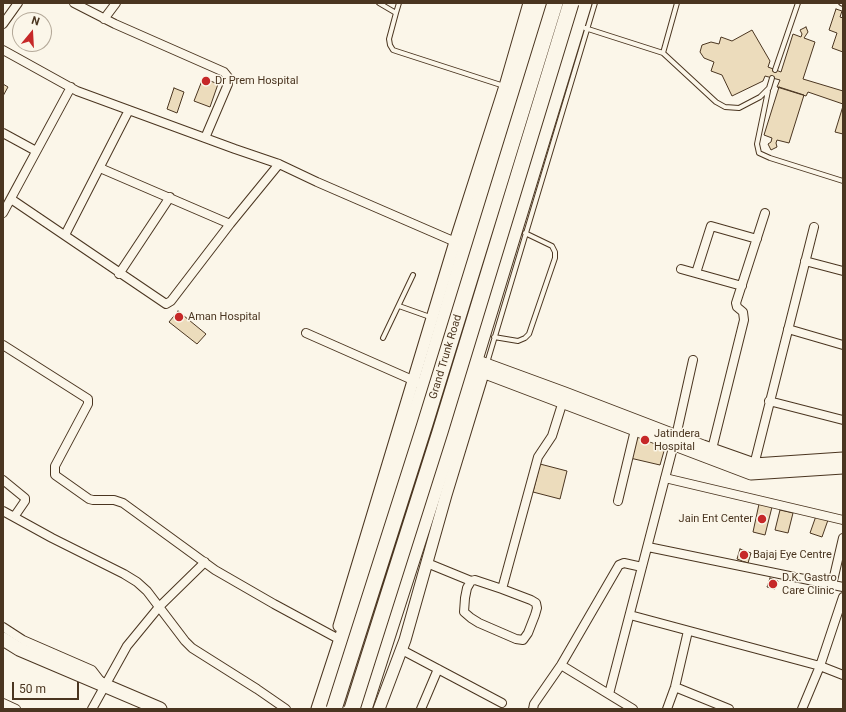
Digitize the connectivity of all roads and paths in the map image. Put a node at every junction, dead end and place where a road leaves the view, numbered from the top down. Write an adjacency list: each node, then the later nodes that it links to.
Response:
1 (18, 3): 16 (street)
2 (74, 3): 15 (street)
3 (116, 3): 15 (street)
4 (379, 3): 14 (lane)
5 (399, 3): 14 (lane)
6 (529, 3): 23 (street)
7 (539, 3): 23 (highway)
8 (555, 3): 110 (highway, Grand Trunk Road, bridge)
9 (572, 3): 111 (highway, Grand Trunk Road, bridge)
10 (584, 3): 17 (highway)
11 (595, 3): 17 (lane)
12 (678, 3): 19 (lane)
13 (798, 3): 20 (lane)
14 (396, 13): 23 (lane)
15 (104, 19): 27 (street)
16 (3, 24)
17 (582, 27): 19 (lane); 38 (lane); 58 (highway)
18 (3, 50): 22 (street)
19 (663, 53): 24 (lane)
20 (775, 70)
21 (772, 78): 24 (lane)
22 (71, 87): 25 (street); 28 (street)
23 (509, 87): 41 (highway)
24 (769, 88): 31 (lane)
25 (129, 110): 27 (street); 30 (street)
26 (3, 133): 28 (street)
27 (205, 138): 29 (street)
28 (36, 151): 33 (street)
29 (279, 164): 36 (street); 41 (street)
30 (100, 168): 32 (street); 39 (street)
31 (843, 181)
32 (170, 197): 36 (street); 45 (street)
33 (11, 199): 34 (street); 39 (street)
34 (3, 213)
35 (765, 213): 40 (street)
36 (230, 224): 45 (street)
37 (814, 227): 42 (street)
38 (525, 233): 53 (lane); 53 (lane)
39 (65, 235): 45 (street)
40 (757, 239): 46 (street); 48 (street)
41 (461, 244): 50 (street); 59 (highway)
42 (805, 261): 44 (street); 51 (street)
43 (681, 269): 46 (street)
44 (843, 271)
45 (119, 274)
46 (696, 274): 48 (street)
47 (413, 275): 49 (lane)
48 (742, 286): 65 (street)
49 (399, 306): 50 (lane); 54 (lane)
50 (432, 318): 59 (street)
51 (788, 329): 56 (street); 61 (street)
52 (306, 333): 59 (street)
53 (494, 337): 58 (lane)
54 (383, 338)
55 (3, 345): 77 (street)
56 (843, 345)
57 (693, 360): 64 (street)
58 (479, 366): 60 (street); 78 (street); 82 (highway)
59 (419, 383): 80 (highway); 91 (street)
60 (564, 398): 63 (street); 64 (street); 85 (street)
61 (770, 401): 62 (street); 68 (street)
62 (843, 420)
63 (635, 430): 64 (street); 71 (street)
64 (674, 440): 65 (street); 68 (street); 69 (street)
65 (712, 449): 68 (street)
66 (843, 458): 68 (street)
67 (843, 468): 68 (street)
68 (752, 469)
69 (665, 478): 74 (street); 76 (street)
70 (3, 480): 73 (street)
71 (618, 500)
72 (3, 510): 73 (street)
73 (14, 517): 87 (street)
74 (843, 520)
75 (843, 538): 83 (street)
76 (648, 547): 79 (street); 83 (street)
77 (204, 562): 87 (street); 91 (street)
78 (427, 563): 81 (street); 94 (street)
79 (642, 567): 88 (street); 95 (street)
80 (364, 570): 82 (highway); 99 (highway)
81 (471, 581): 85 (street); 85 (street)
82 (405, 583): 112 (highway)
83 (832, 585): 84 (street)
84 (843, 587)
85 (502, 589)
86 (843, 597): 96 (street)
87 (158, 607): 100 (street); 108 (street)
88 (630, 615): 90 (street); 102 (street)
89 (3, 627): 100 (street)
90 (688, 631): 96 (street); 101 (street)
91 (335, 637): 99 (street)
92 (3, 639): 100 (main road)
93 (3, 645): 100 (street)
94 (402, 650): 97 (street); 113 (street)
95 (561, 665): 102 (street); 115 (street)
96 (820, 666): 98 (street); 119 (street)
97 (438, 669): 104 (street); 114 (street)
98 (843, 674)
99 (329, 681): 109 (highway)
100 (104, 685): 106 (street); 107 (main road)
101 (675, 687): 117 (street); 118 (street)
102 (610, 694): 116 (street)
103 (3, 703): 105 (street)
104 (502, 703)
105 (16, 709)
106 (92, 709)
107 (160, 709)
108 (286, 709)
109 (320, 709)
110 (334, 709)
111 (352, 709)
112 (364, 709)
113 (379, 709)
114 (421, 709)
115 (533, 709)
116 (633, 709)
117 (667, 709)
118 (729, 709)
119 (802, 709)

